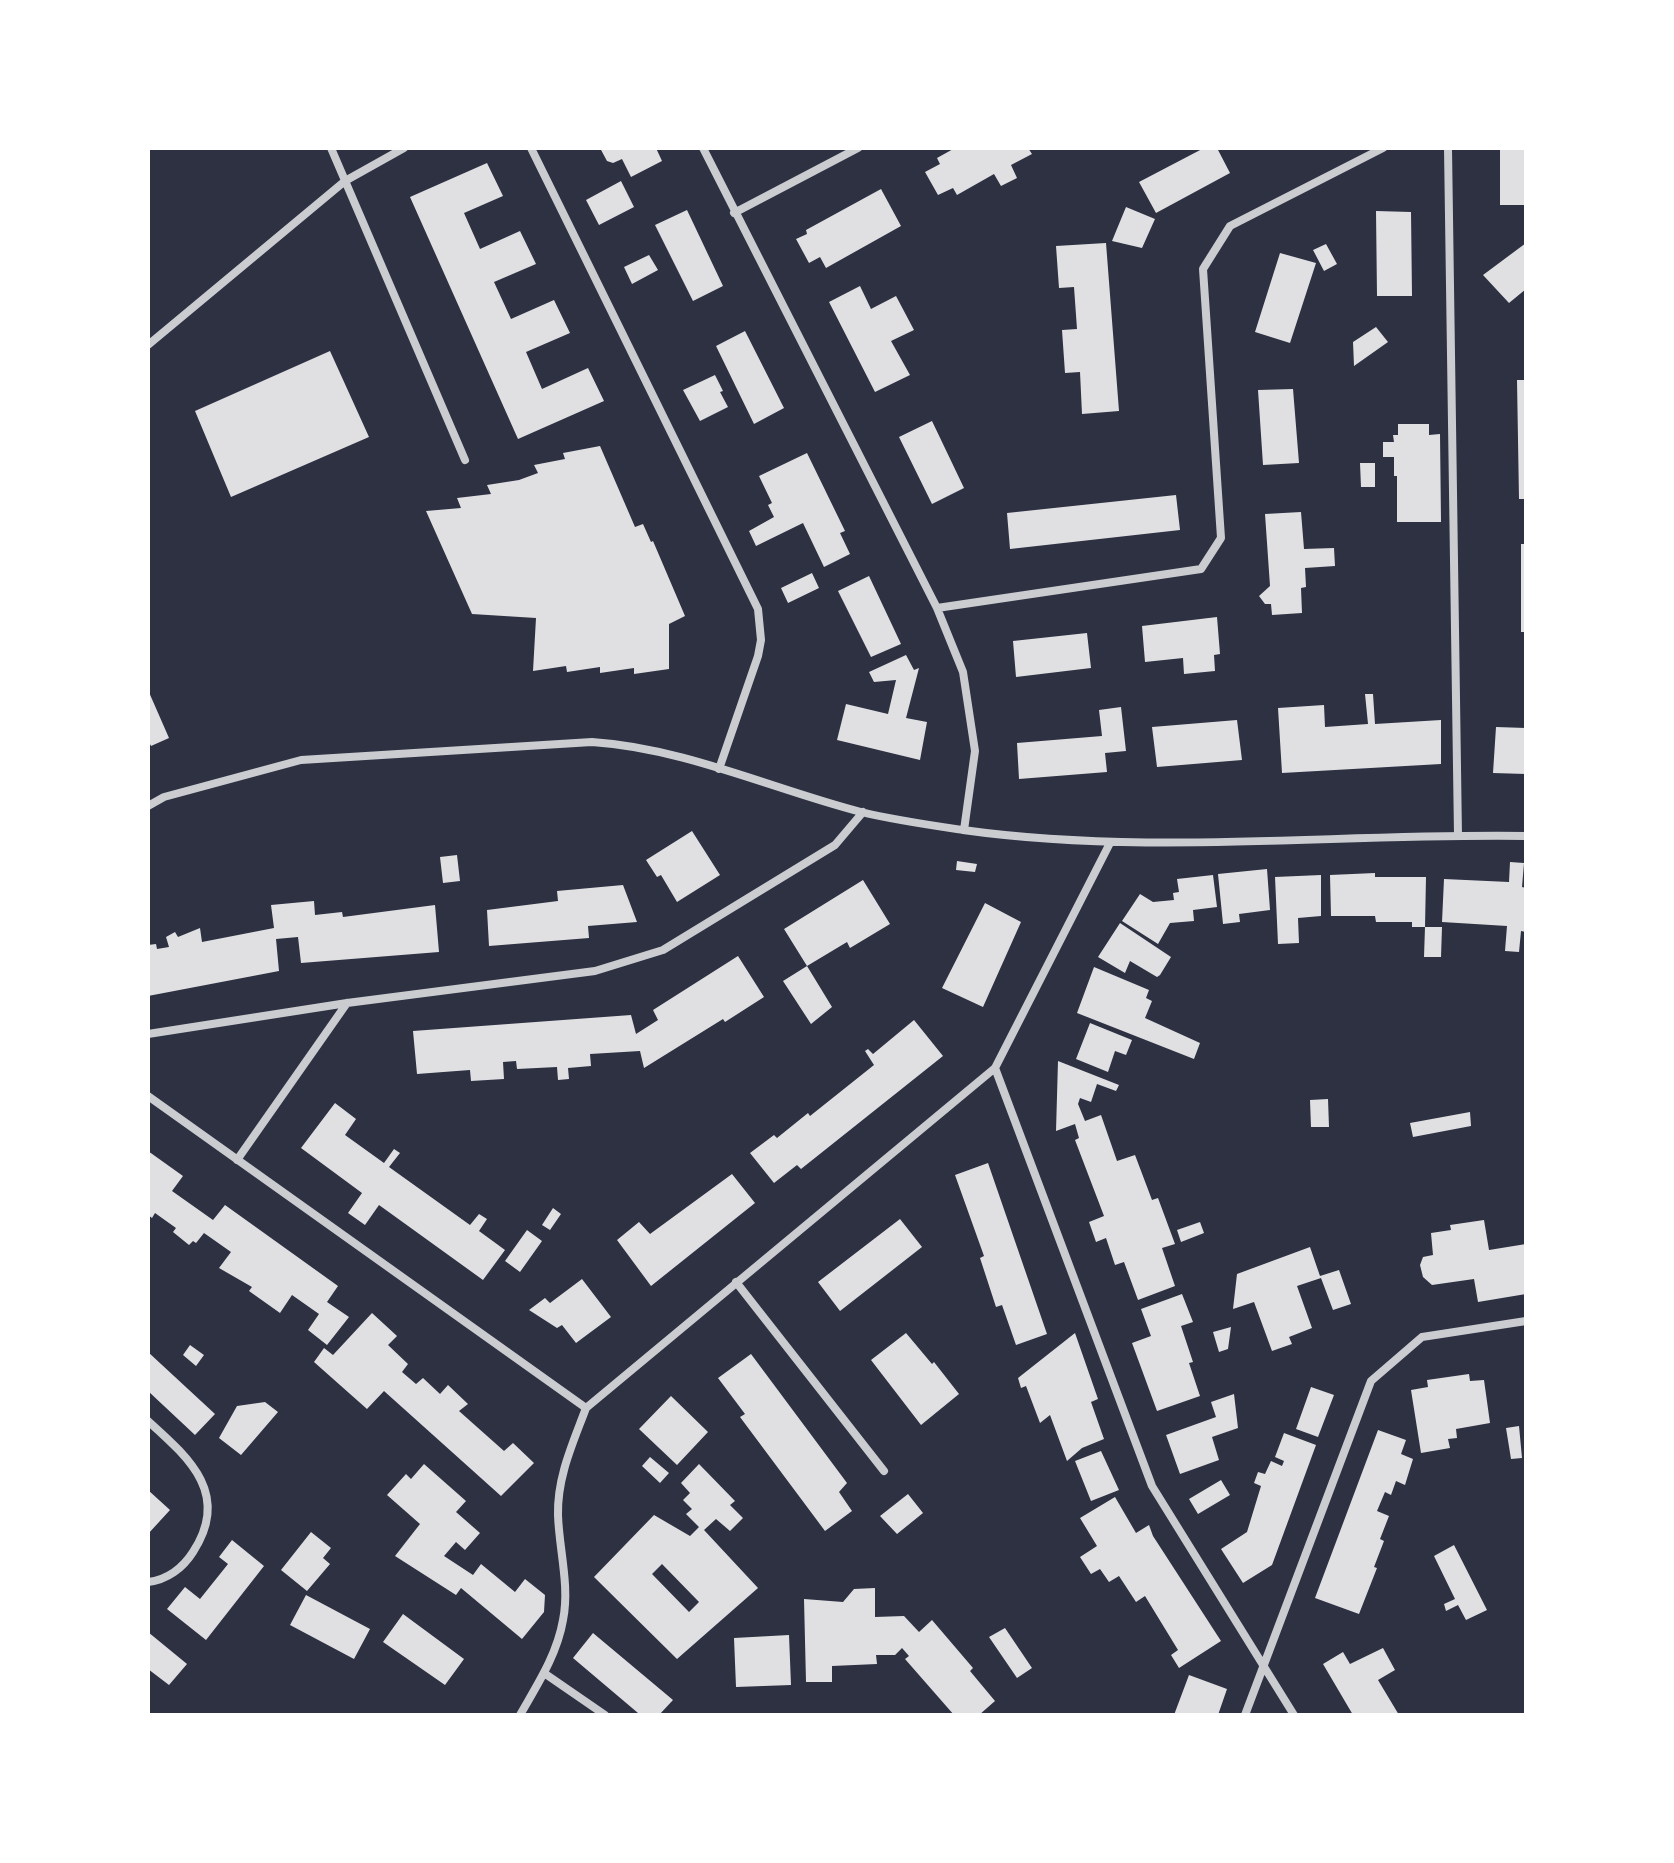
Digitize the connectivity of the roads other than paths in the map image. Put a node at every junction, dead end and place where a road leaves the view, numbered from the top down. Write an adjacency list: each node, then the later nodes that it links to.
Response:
1 (331, 148): 8 (street)
2 (404, 148): 8 (street)
3 (531, 148): 13 (street)
4 (703, 148): 9 (street)
5 (858, 148): 9 (street)
6 (1383, 148): 12 (street)
7 (1448, 148): 17 (street)
8 (345, 181): 10 (street); 11 (street)
9 (734, 213): 12 (street)
10 (148, 345)
11 (465, 460)
12 (937, 608): 16 (street)
13 (719, 769): 14 (street); 15 (street)
14 (148, 806)
15 (863, 812): 16 (street); 20 (street)
16 (964, 830): 19 (street)
17 (1458, 835): 18 (street); 19 (street)
18 (1526, 836)
19 (1110, 843): 22 (street)
20 (347, 1003): 21 (street); 24 (street)
21 (148, 1034)
22 (995, 1068): 25 (street); 31 (street)
23 (148, 1096): 24 (street)
24 (237, 1160): 27 (street)
25 (736, 1282): 27 (street); 29 (street)
26 (1526, 1321): 31 (street)
27 (586, 1408): 32 (street)
28 (148, 1421): 30 (street)
29 (884, 1471)
30 (148, 1582)
31 (1264, 1665): 35 (street); 36 (street)
32 (544, 1673): 33 (street); 34 (street)
33 (520, 1715)
34 (605, 1715)
35 (1245, 1715)
36 (1294, 1715)

